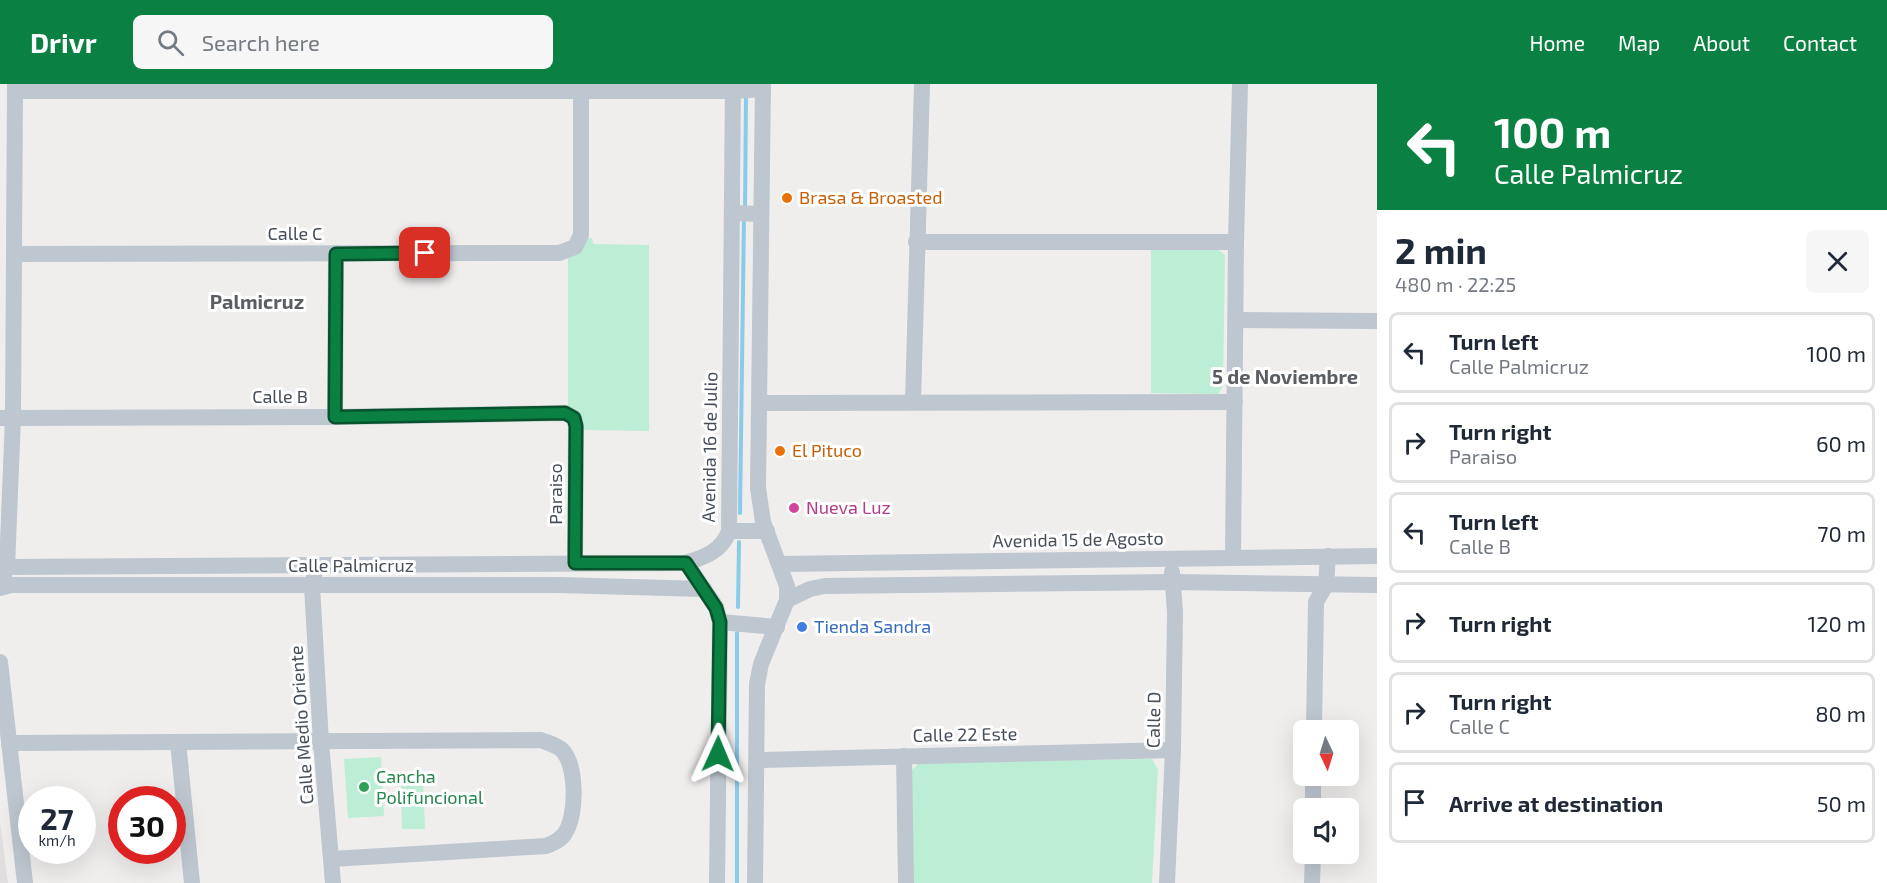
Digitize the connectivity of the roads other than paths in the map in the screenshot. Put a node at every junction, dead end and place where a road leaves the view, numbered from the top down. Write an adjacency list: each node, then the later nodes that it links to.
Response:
1 (922, 84): 7 (street)
2 (1240, 84): 8 (street)
3 (15, 87): 4 (street); 9 (street)
4 (581, 87): 5 (street); 10 (street, Calle C)
5 (748, 88): 6 (street, Avenida 16 de Julio); 6 (street, Avenida 16 de Julio)
6 (746, 214): 15 (street, Avenida 16 de Julio); 19 (street, Avenida 16 de Julio)
7 (916, 242): 8 (street); 13 (street)
8 (1236, 242): 11 (street)
9 (14, 254): 10 (street, Calle C); 17 (street)
10 (336, 254): 16 (street)
11 (1236, 320): 12 (street); 14 (street)
12 (1377, 321)
13 (913, 402): 14 (street); 15 (street)
14 (1235, 402): 23 (street)
15 (759, 403): 20 (street, Avenida 16 de Julio)
16 (335, 417): 17 (street, Calle B); 18 (street, Calle B)
17 (7, 418): 29 (street)
18 (576, 426): 25 (street, Paraiso)
19 (737, 531): 20 (street); 26 (street, Avenida 16 de Julio)
20 (767, 531): 27 (street, Avenida 16 de Julio)
21 (1328, 556): 22 (street, Avenida 15 de Agosto); 23 (street, Avenida 15 de Agosto); 31 (street)
22 (1377, 556)
23 (1233, 558): 24 (street, Avenida 15 de Agosto)
24 (1170, 559): 27 (street, Avenida 15 de Agosto); 30 (street, Calle D)
25 (575, 563): 26 (street, Calle Palmicruz); 28 (street, Calle Palmicruz)
26 (686, 563): 35 (street)
27 (780, 564): 36 (street, Avenida 16 de Julio)
28 (316, 565): 29 (street, Calle Palmicruz); 33 (street, Calle Medio Oriente)
29 (3, 567): 34 (street)
30 (1174, 582): 31 (street); 36 (street); 44 (street, Calle D)
31 (1326, 585): 32 (street); 40 (street)
32 (1377, 585)
33 (312, 586): 34 (street, Calle Palmicruz); 35 (street, Calle Palmicruz); 42 (street, Calle Medio Oriente)
34 (0, 587)
35 (704, 589): 37 (street)
36 (787, 600): 38 (street, Avenida 16 de Julio)
37 (725, 623): 38 (street); 52 (street)
38 (777, 627): 46 (street, Avenida 16 de Julio)
39 (0, 662): 43 (street)
40 (1314, 720)
41 (178, 742): 42 (street); 43 (street); 50 (street)
42 (321, 742): 47 (street, Calle Medio Oriente); 47 (street)
43 (9, 743): 49 (street)
44 (1173, 750): 45 (street, Calle 22 Este); 55 (street, Calle D)
45 (904, 756): 46 (street, Calle 22 Este); 54 (street)
46 (757, 760): 53 (street, Avenida 16 de Julio)
47 (332, 860): 51 (street, Calle Medio Oriente)
48 (1312, 864): 56 (street)
49 (25, 883)
50 (192, 883)
51 (333, 883)
52 (717, 883)
53 (755, 883)
54 (906, 883)
55 (1167, 883)
56 (1312, 883)

